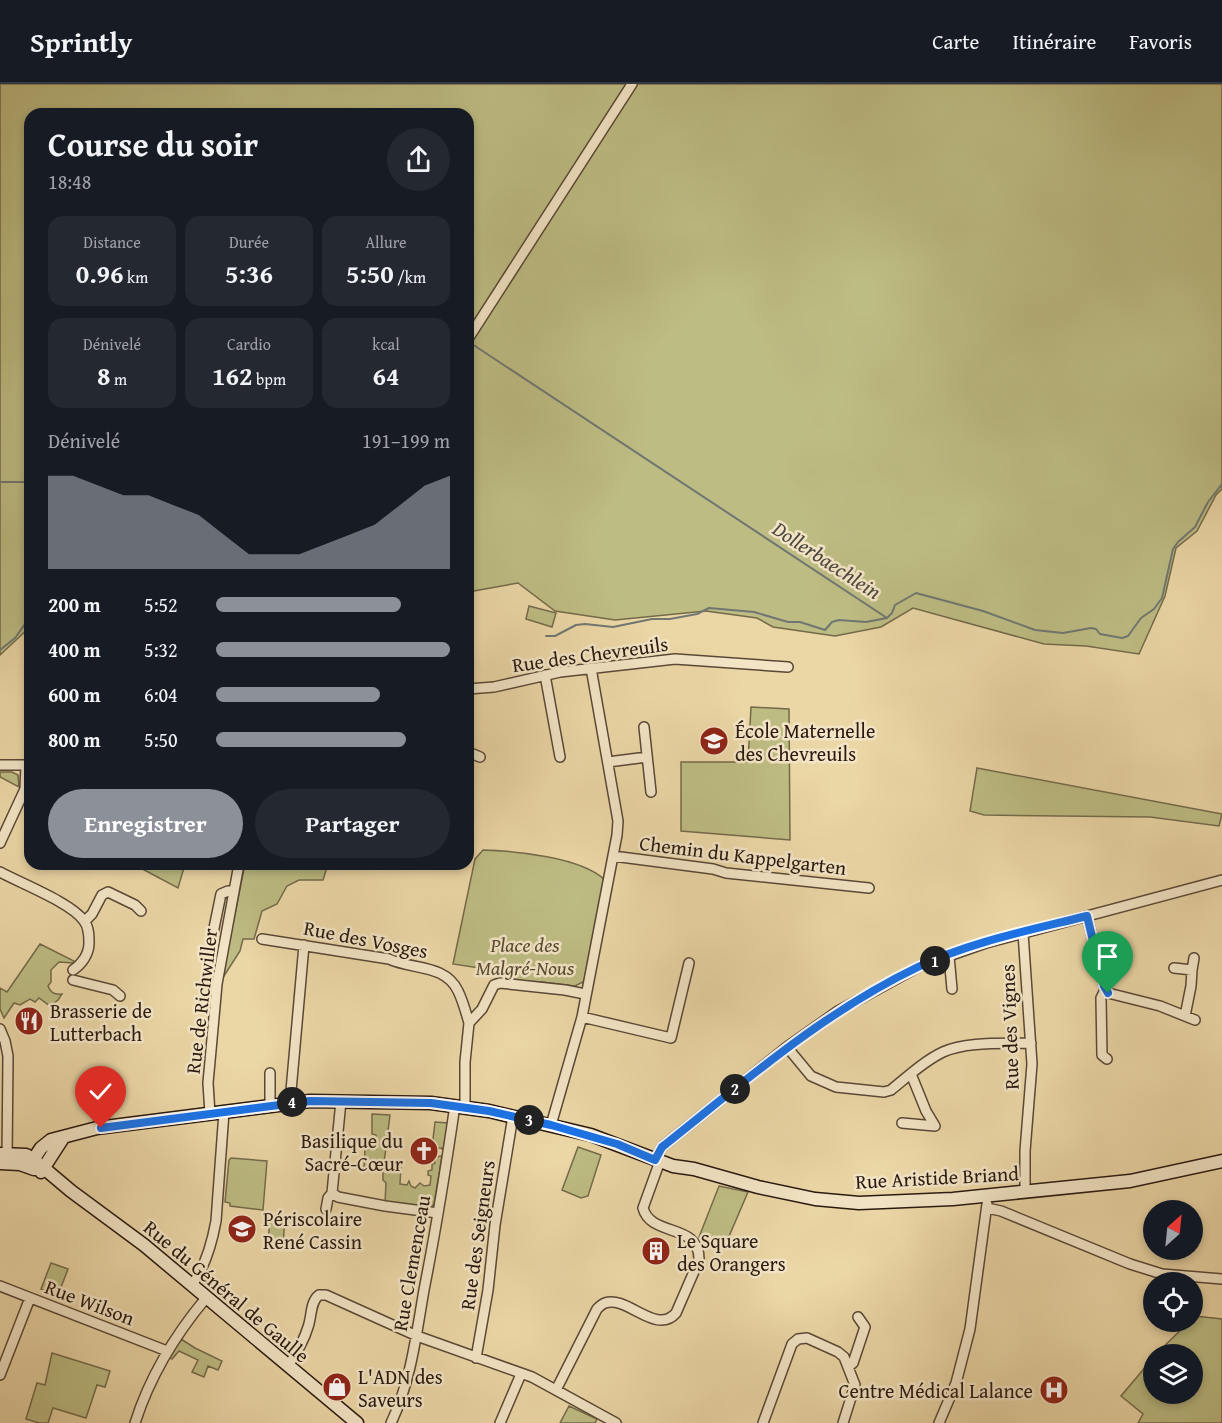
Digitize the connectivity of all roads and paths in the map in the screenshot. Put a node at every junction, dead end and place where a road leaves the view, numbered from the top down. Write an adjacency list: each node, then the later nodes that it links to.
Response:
1 (632, 84): 2 (street)
2 (474, 330)
3 (788, 667): 4 (street, Rue des Chevreuils)
4 (591, 668): 5 (street, Rue des Chevreuils); 12 (street)
5 (545, 675): 6 (street, Rue des Chevreuils); 10 (street)
6 (474, 689)
7 (644, 727): 11 (street)
8 (474, 754): 9 (street)
9 (480, 757)
10 (560, 757)
11 (647, 757): 12 (street); 16 (street)
12 (608, 762): 18 (street)
13 (0, 765): 14 (street)
14 (24, 765)
15 (24, 791): 17 (street)
16 (651, 792)
17 (0, 843)
18 (614, 856): 22 (street, Chemin du Kappelgarten); 38 (street)
19 (238, 870): 23 (street, Rue de Richwiller)
20 (0, 872): 26 (street)
21 (1222, 880): 25 (street)
22 (869, 888)
23 (234, 892): 27 (street, Rue de Richwiller); 56 (street, Rue de Richwiller)
24 (141, 911): 26 (street)
25 (1087, 916): 28 (street); 37 (street)
26 (85, 921): 39 (street)
27 (213, 933)
28 (1023, 933): 31 (street); 45 (street, Rue des Vignes)
29 (262, 939): 30 (street, Rue des Vosges)
30 (303, 945): 43 (street, Rue des Vosges); 51 (street)
31 (949, 956): 36 (street); 46 (street)
32 (1194, 957): 35 (street)
33 (689, 963): 41 (street)
34 (1174, 968): 35 (street)
35 (1192, 970): 40 (street)
36 (952, 989)
37 (1105, 990): 40 (street); 47 (street)
38 (585, 994): 41 (street); 43 (street)
39 (120, 996)
40 (1185, 1016): 42 (street)
41 (582, 1017): 60 (street)
42 (1195, 1020)
43 (470, 1023): 53 (street, Rue Clemenceau)
44 (0, 1029): 61 (street)
45 (1031, 1043): 49 (street); 65 (street, Rue des Vignes)
46 (787, 1047): 49 (street); 62 (street)
47 (1107, 1059)
48 (270, 1073): 52 (street)
49 (911, 1074): 54 (street)
50 (341, 1101): 51 (main road, Rue Aristide Briand); 53 (main road, Rue Aristide Briand); 66 (street)
51 (290, 1102): 52 (main road, Rue Aristide Briand)
52 (270, 1105): 55 (main road, Rue Aristide Briand)
53 (460, 1106): 57 (main road, Rue Aristide Briand); 69 (street, Rue Clemenceau)
54 (926, 1111): 59 (street); 59 (street)
55 (224, 1112): 56 (main road, Rue Aristide Briand); 71 (street)
56 (210, 1114): 64 (main road, Rue Aristide Briand)
57 (513, 1116): 60 (main road, Rue Aristide Briand); 78 (street, Rue des Seigneurs)
58 (902, 1123): 59 (street)
59 (916, 1124)
60 (551, 1125): 62 (main road, Rue Aristide Briand)
61 (4, 1159): 64 (main road)
62 (658, 1160): 67 (main road, Rue Aristide Briand); 83 (street)
63 (1222, 1161): 65 (main road, Rue Aristide Briand)
64 (37, 1166): 71 (main road, Rue du Général de Gaulle)
65 (1025, 1192): 67 (main road, Rue Aristide Briand)
66 (332, 1193): 68 (street); 69 (street)
67 (987, 1202): 70 (street); 91 (street)
68 (326, 1209)
69 (438, 1213): 76 (street, Rue Clemenceau)
70 (1222, 1278)
71 (192, 1285): 74 (main road, Rue du Général de Gaulle)
72 (0, 1286): 73 (street, Rue Wilson)
73 (30, 1298): 77 (street, Rue Wilson); 82 (street)
74 (206, 1298): 77 (street); 79 (main road, Rue du Général de Gaulle)
75 (858, 1317): 80 (street)
76 (417, 1336): 78 (street); 79 (street); 86 (street, Rue Clemenceau)
77 (167, 1351): 84 (street)
78 (476, 1358): 81 (street)
79 (288, 1366): 85 (main road, Rue du Général de Gaulle)
80 (848, 1367): 89 (street); 90 (street)
81 (521, 1374): 83 (street); 87 (street)
82 (0, 1375)
83 (556, 1390): 88 (street)
84 (135, 1423)
85 (357, 1423)
86 (391, 1423)
87 (500, 1423)
88 (616, 1423)
89 (763, 1423)
90 (843, 1423)
91 (939, 1423)

